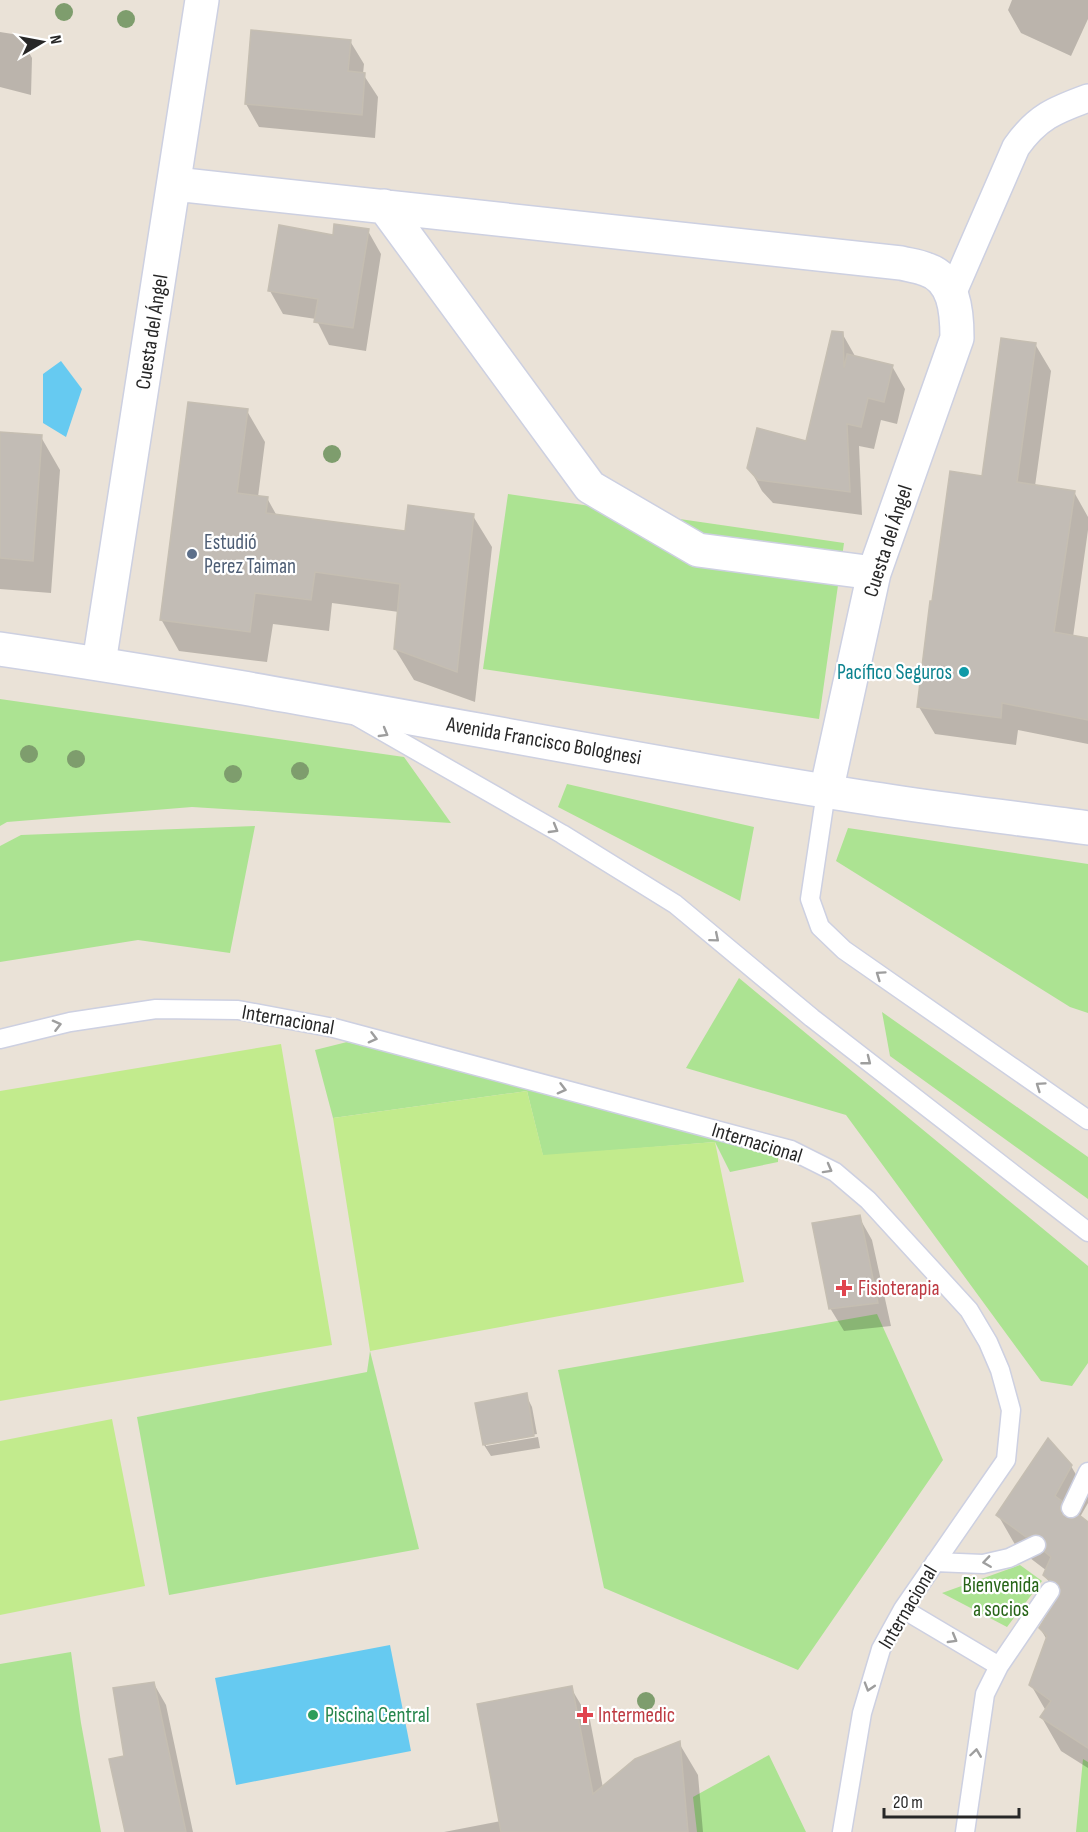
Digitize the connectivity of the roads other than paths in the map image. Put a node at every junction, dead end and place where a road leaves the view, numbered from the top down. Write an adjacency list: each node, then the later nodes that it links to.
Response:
1 (202, 0): 3 (street, Cuesta del Ángel)
2 (1088, 98): 5 (street)
3 (175, 184): 4 (street); 8 (street, Cuesta del Ángel)
4 (384, 206): 5 (street); 6 (street)
5 (952, 294): 6 (street, Cuesta del Ángel)
6 (874, 573): 10 (street, Cuesta del Ángel)
7 (0, 649): 8 (street, Avenida Francisco Bolognesi)
8 (99, 663): 9 (street, Avenida Francisco Bolognesi)
9 (333, 704): 10 (street, Avenida Francisco Bolognesi); 14 (lane, one-way to 14)
10 (826, 792): 11 (street, Avenida Francisco Bolognesi); 13 (lane, one-way to 10)
11 (1088, 828)
12 (0, 1039): 18 (lane, Internacional, one-way to 18)
13 (1088, 1120)
14 (1088, 1232)
15 (1088, 1472): 16 (lane)
16 (1071, 1508)
17 (1036, 1545): 18 (lane, one-way to 18)
18 (935, 1562): 20 (lane, Internacional)
19 (1050, 1591): 21 (lane)
20 (903, 1609): 21 (lane, one-way to 21); 22 (lane, Internacional, one-way to 22)
21 (999, 1666): 23 (lane, one-way to 21)
22 (842, 1832)
23 (965, 1832)

